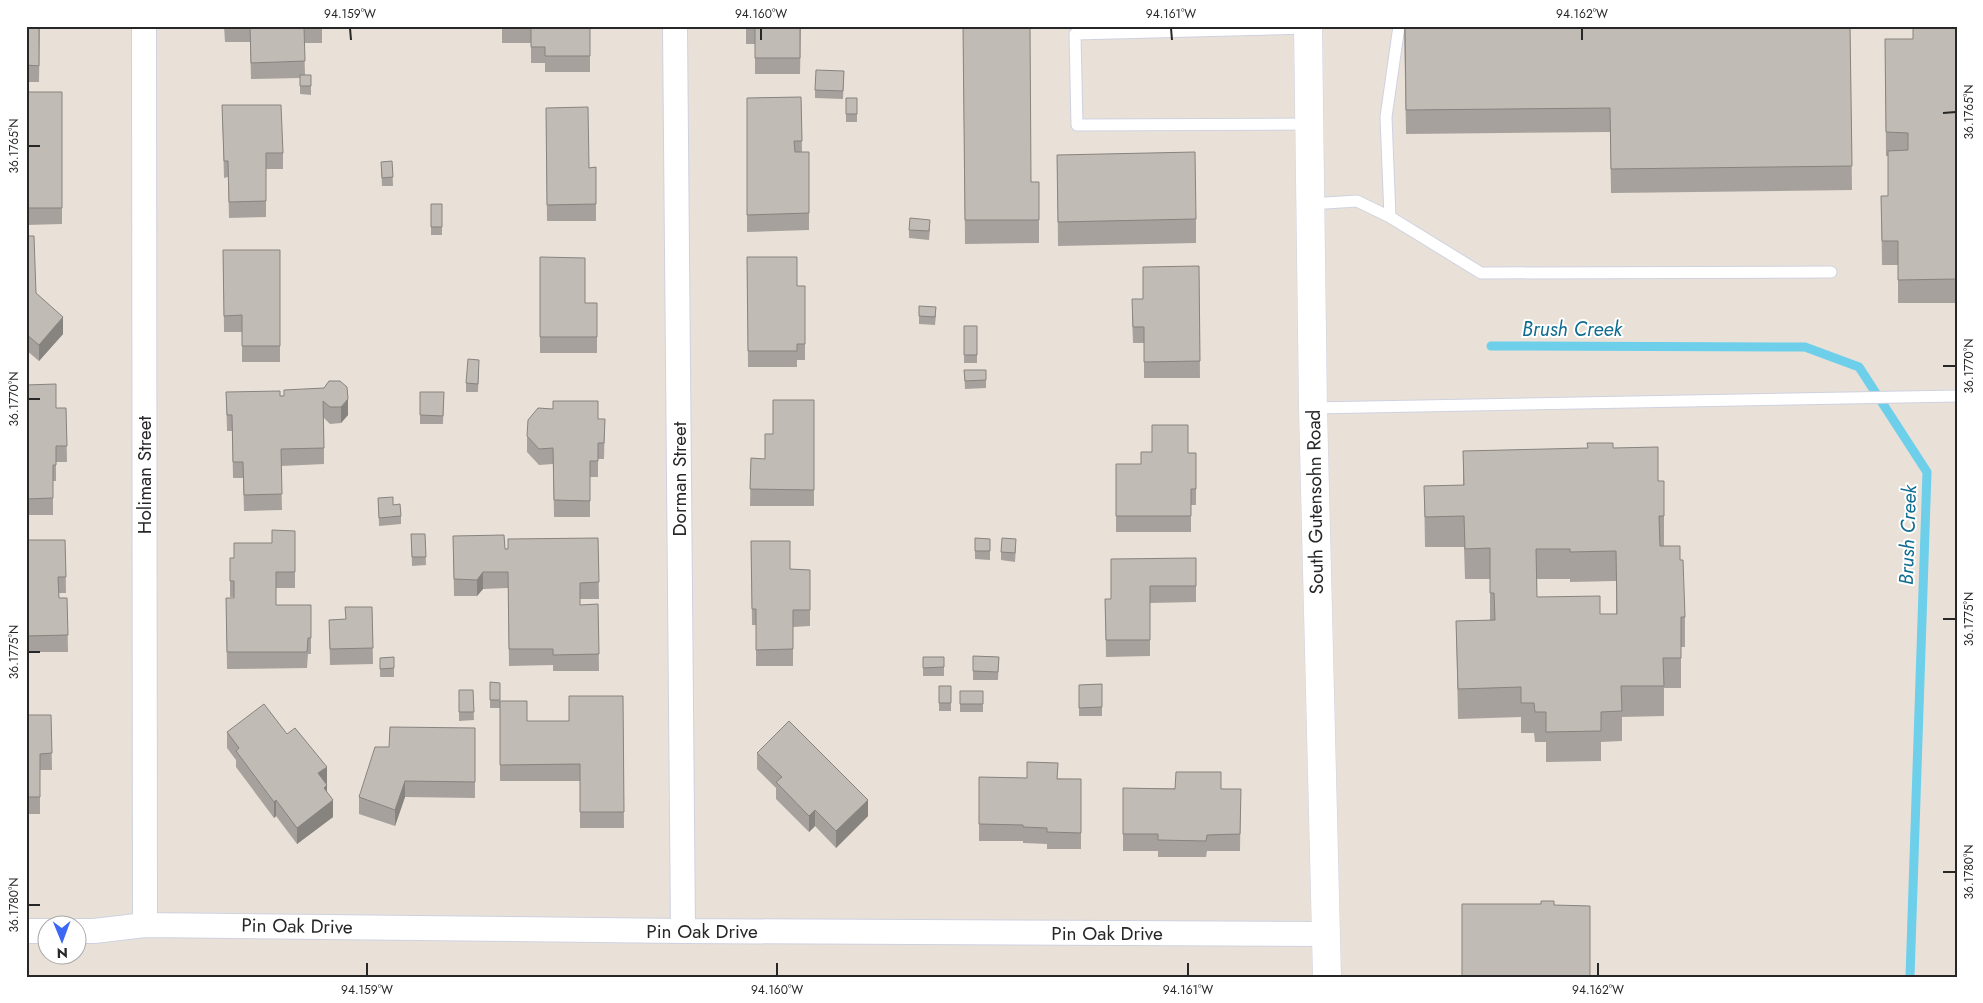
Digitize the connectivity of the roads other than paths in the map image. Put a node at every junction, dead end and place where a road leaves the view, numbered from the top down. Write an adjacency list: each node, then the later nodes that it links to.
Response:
1 (144, 26): 11 (street, Holiman Street)
2 (675, 26): 13 (street, Dorman Street)
3 (1399, 26): 7 (lane)
4 (1308, 27): 5 (street, South Gutensohn Road); 5 (lane)
5 (1309, 124): 6 (street, South Gutensohn Road)
6 (1310, 204): 7 (lane); 10 (street, South Gutensohn Road)
7 (1390, 218): 8 (lane)
8 (1831, 272)
9 (1957, 396): 10 (lane)
10 (1313, 408): 14 (street, South Gutensohn Road)
11 (145, 925): 12 (street, Pin Oak Drive); 13 (street, Pin Oak Drive)
12 (88, 931)
13 (683, 931): 14 (street, Pin Oak Drive)
14 (1326, 934): 15 (street, South Gutensohn Road)
15 (1328, 977)

